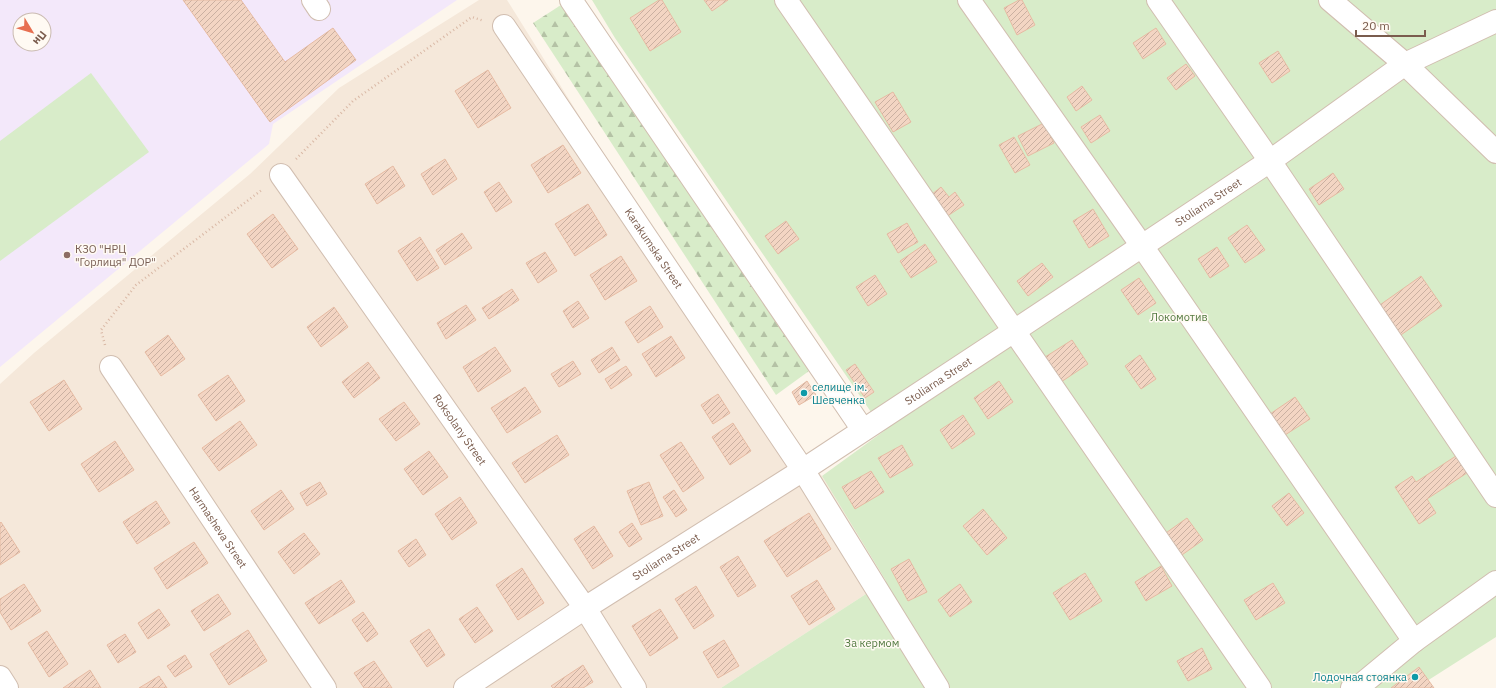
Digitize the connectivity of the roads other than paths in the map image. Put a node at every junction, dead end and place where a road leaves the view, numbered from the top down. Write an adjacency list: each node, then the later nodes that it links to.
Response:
1 (571, 0): 15 (street)
2 (786, 0): 13 (street)
3 (969, 0): 12 (street)
4 (1158, 0): 10 (street)
5 (1330, 0): 8 (street)
6 (1496, 21): 8 (street, Stoliarna Street)
7 (504, 26): 16 (street, Karakumska Street)
8 (1405, 64): 9 (street); 10 (street, Stoliarna Street)
9 (1496, 152)
10 (1270, 161): 12 (street, Stoliarna Street); 17 (street)
11 (281, 175): 19 (street, Roksolany Street)
12 (1142, 246): 13 (street, Stoliarna Street); 20 (street)
13 (1014, 331): 15 (street, Stoliarna Street); 27 (street)
14 (111, 367): 23 (street, Harmasheva Street)
15 (863, 430): 16 (street, Stoliarna Street)
16 (803, 470): 19 (street, Stoliarna Street); 26 (street, Karakumska Street)
17 (1496, 496)
18 (1496, 582): 20 (street)
19 (585, 608): 24 (street, Stoliarna Street); 25 (street, Roksolany Street)
20 (1414, 641): 28 (street)
21 (0, 678): 22 (street)
22 (7, 688)
23 (325, 688)
24 (464, 688)
25 (634, 688)
26 (938, 688)
27 (1260, 688)
28 (1352, 688)

